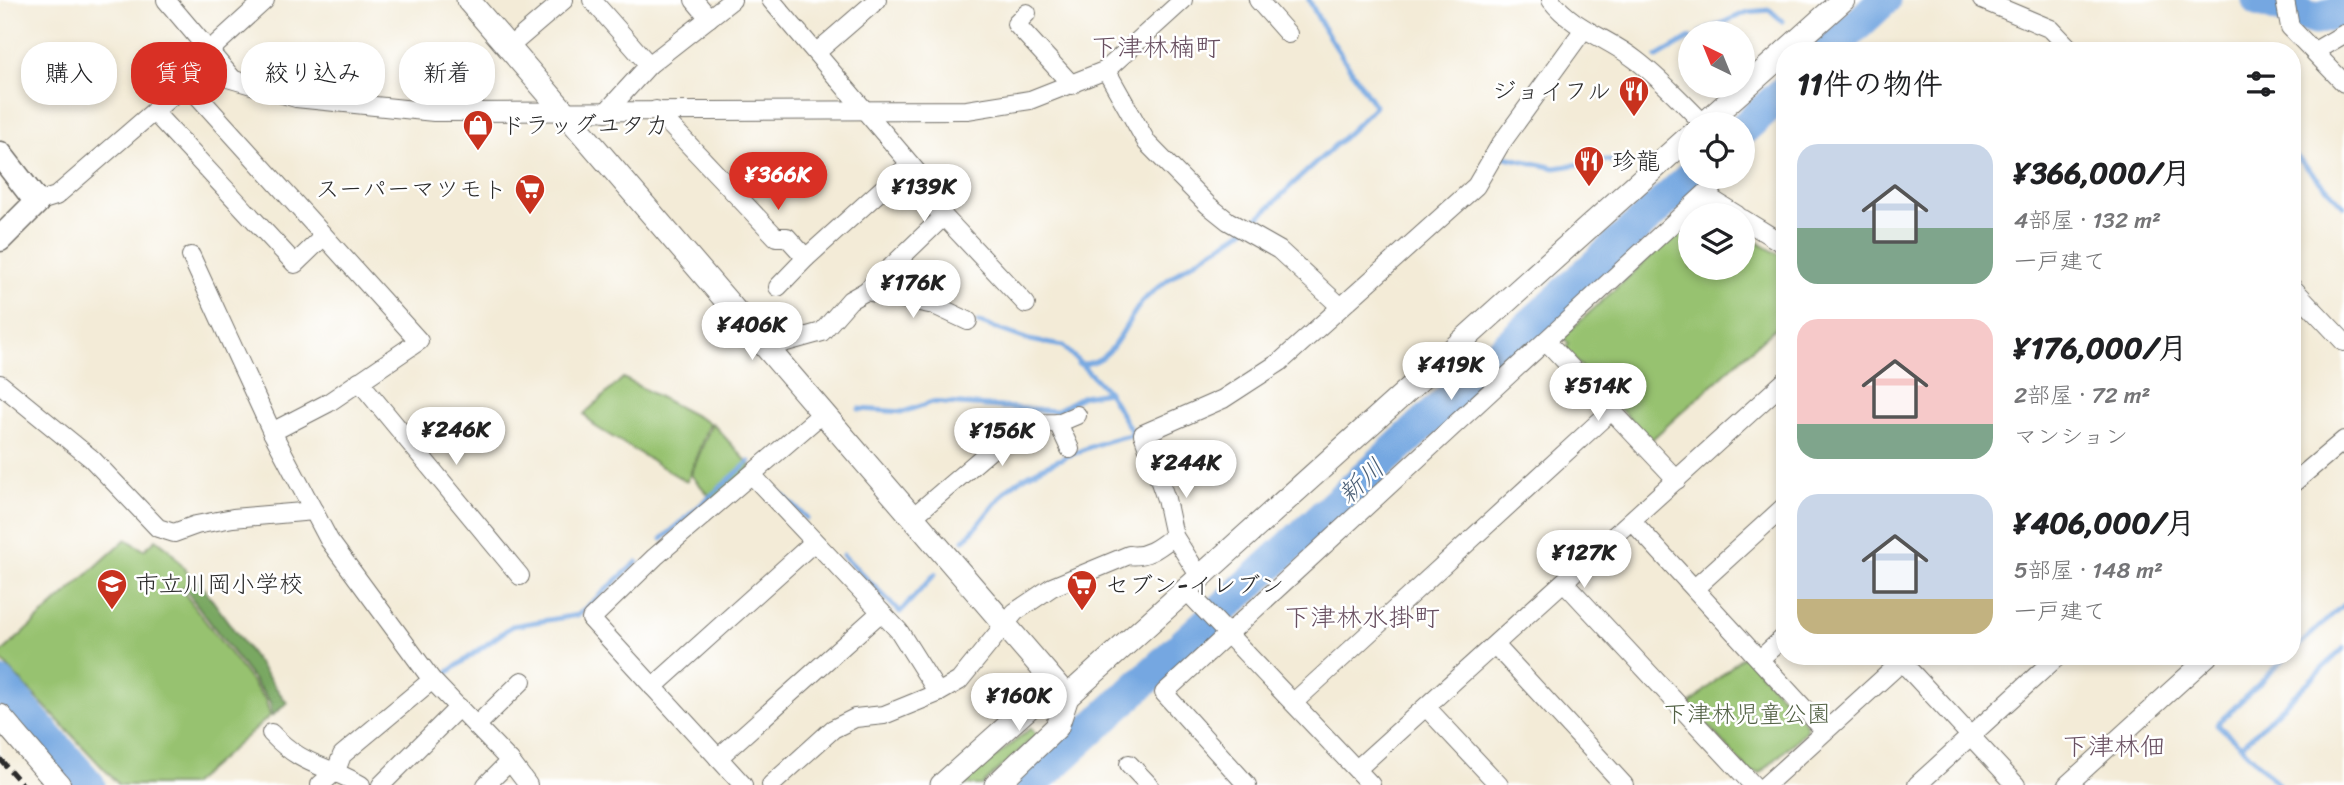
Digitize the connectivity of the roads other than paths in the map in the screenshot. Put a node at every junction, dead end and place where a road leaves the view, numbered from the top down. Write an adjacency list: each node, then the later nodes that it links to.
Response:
1 (166, 0): 21 (street)
2 (265, 0): 22 (street)
3 (468, 0): 25 (street)
4 (564, 0): 25 (street)
5 (592, 0): 29 (street)
6 (694, 0): 17 (street)
7 (732, 0): 17 (street)
8 (771, 0): 27 (street)
9 (877, 0): 27 (street)
10 (1183, 0): 30 (street)
11 (1258, 0): 19 (street)
12 (1551, 0): 18 (street)
13 (1982, 0): 24 (street)
14 (2285, 0): 26 (street)
15 (1830, 5): 23 (street)
16 (1027, 13): 35 (street)
17 (709, 18): 29 (street)
18 (1584, 29): 42 (street); 63 (street)
19 (1287, 34)
20 (2344, 34): 26 (street)
21 (201, 42)
22 (219, 42)
23 (1795, 42)
24 (2063, 42)
25 (509, 47): 44 (street)
26 (2315, 51): 34 (street)
27 (817, 52): 38 (street)
28 (1776, 60): 43 (street)
29 (649, 65): 40 (street)
30 (1106, 70): 35 (street); 63 (street)
31 (227, 72): 33 (street)
32 (227, 77): 33 (street)
33 (232, 78): 44 (street)
34 (2344, 83)
35 (1072, 85): 38 (street)
36 (163, 105): 41 (street)
37 (206, 105): 54 (street)
38 (865, 109): 39 (street); 47 (street)
39 (656, 110): 40 (street); 58 (street)
40 (606, 111): 44 (street)
41 (154, 112): 50 (street); 54 (street)
42 (1693, 112)
43 (1717, 112)
44 (565, 113): 67 (street)
45 (1678, 147): 89 (street)
46 (0, 154): 50 (main road)
47 (910, 164): 52 (street); 58 (street)
48 (1711, 189): 49 (street)
49 (1705, 195): 51 (street); 65 (street)
50 (37, 202): 55 (main road)
51 (1718, 203)
52 (943, 217): 60 (street); 62 (street)
53 (1755, 226): 56 (street)
54 (324, 236): 68 (street)
55 (0, 239)
56 (1776, 239)
57 (191, 256): 75 (street)
58 (806, 258): 59 (street)
59 (778, 286)
60 (866, 291): 64 (street); 67 (street)
61 (2301, 297): 66 (street)
62 (1026, 304)
63 (1339, 306): 85 (street)
64 (968, 321)
65 (1545, 341): 71 (street); 93 (street)
66 (2344, 342)
67 (768, 347): 72 (street)
68 (359, 381): 75 (street); 87 (street)
69 (0, 384): 81 (street)
70 (1776, 389): 80 (street)
71 (1612, 410): 80 (street); 106 (street)
72 (824, 412): 78 (street); 83 (street)
73 (1077, 415): 74 (street)
74 (1058, 423): 77 (street); 83 (street)
75 (272, 432): 81 (street)
76 (2344, 440): 79 (street)
77 (1070, 449)
78 (752, 475): 86 (street); 103 (street)
79 (2301, 476)
80 (1677, 480): 84 (street)
81 (314, 511): 101 (street)
82 (1776, 514): 90 (street)
83 (914, 516): 92 (street)
84 (1632, 521): 88 (street); 90 (street)
85 (1174, 536): 89 (street); 92 (street)
86 (813, 543): 91 (street); 103 (street)
87 (520, 576)
88 (1564, 582): 95 (street); 134 (street)
89 (1193, 583): 93 (street); 105 (street)
90 (1695, 589): 96 (street)
91 (881, 612): 104 (street); 114 (street)
92 (1004, 623): 104 (street); 105 (street)
93 (1226, 629): 106 (street); 119 (street)
94 (1776, 644): 96 (street)
95 (1495, 645): 107 (street); 133 (street)
96 (1760, 659): 111 (street)
97 (1898, 665): 111 (street)
98 (1910, 665): 113 (street)
99 (2048, 665): 113 (street)
100 (2199, 665): 138 (street)
101 (432, 680): 108 (street); 118 (street)
102 (522, 681): 110 (street)
103 (653, 687): 114 (street)
104 (938, 693): 127 (street)
105 (1067, 697): 128 (street); 129 (street)
106 (1294, 702): 117 (street)
107 (1426, 707): 117 (street); 132 (street)
108 (458, 708): 110 (street); 123 (street)
109 (0, 716): 120 (street)
110 (476, 726): 115 (street)
111 (1824, 730): 135 (street)
112 (271, 733): 118 (street)
113 (1971, 735): 136 (street); 137 (street)
114 (719, 758): 126 (street)
115 (510, 761): 124 (street); 125 (street)
116 (1129, 764): 130 (street)
117 (1357, 769): 131 (street)
118 (337, 771): 121 (street); 122 (street)
119 (1246, 784)
120 (59, 785)
121 (320, 785)
122 (361, 785)
123 (381, 785)
124 (486, 785)
125 (528, 785)
126 (743, 785)
127 (771, 785)
128 (942, 785)
129 (996, 785)
130 (1149, 785)
131 (1371, 785)
132 (1499, 785)
133 (1624, 785)
134 (1753, 785)
135 (1766, 785)
136 (1917, 785)
137 (2016, 785)
138 (2067, 785)

